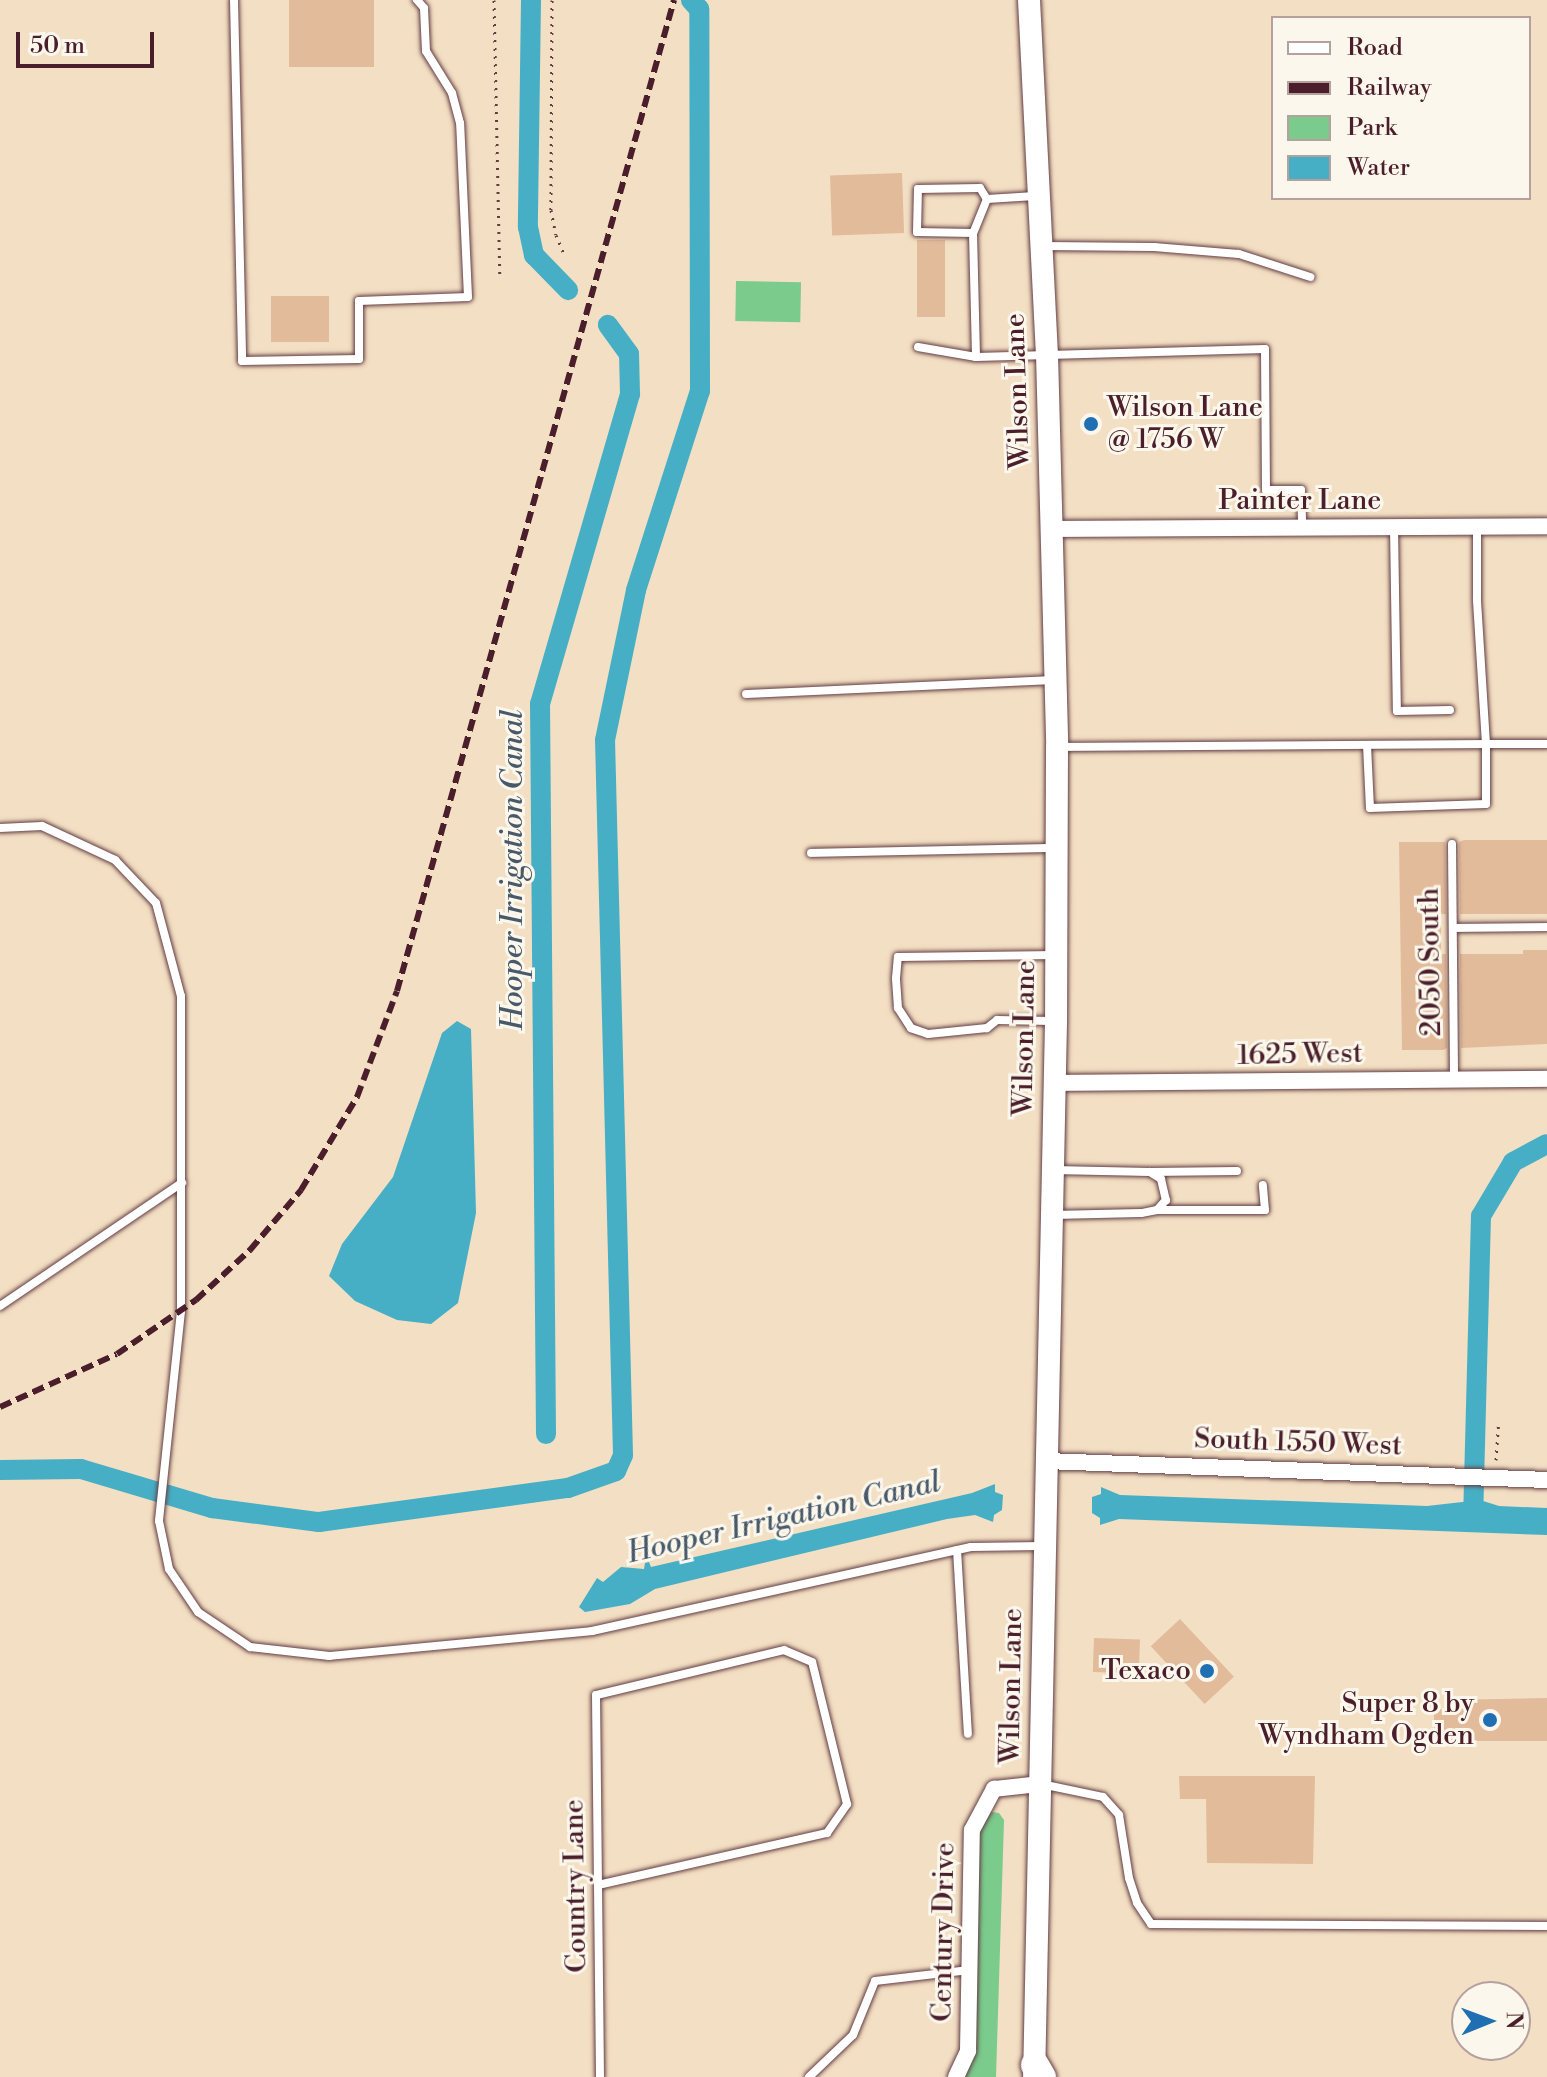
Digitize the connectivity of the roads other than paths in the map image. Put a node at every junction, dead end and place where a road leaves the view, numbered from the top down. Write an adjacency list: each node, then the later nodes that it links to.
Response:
1 (234, 0): 2 (lane)
2 (417, 0)
3 (1029, 0): 4 (main road, Wilson Lane)
4 (1040, 196): 5 (lane); 7 (main road, Wilson Lane)
5 (987, 199): 6 (lane); 6 (lane)
6 (973, 233): 11 (lane)
7 (1043, 246): 8 (lane); 10 (main road, Wilson Lane)
8 (1310, 277)
9 (918, 347): 11 (lane)
10 (1047, 354): 11 (lane); 15 (lane); 16 (main road, Wilson Lane)
11 (976, 357)
12 (1394, 526): 13 (street, Painter Lane); 15 (street, Painter Lane); 19 (lane)
13 (1477, 526): 14 (street, Painter Lane); 20 (lane)
14 (1547, 526)
15 (1302, 527): 16 (street, Painter Lane)
16 (1053, 529): 17 (main road, Wilson Lane)
17 (1056, 680): 18 (lane); 23 (main road, Wilson Lane)
18 (746, 694)
19 (1450, 710)
20 (1486, 744): 21 (lane); 22 (lane); 22 (lane)
21 (1547, 744)
22 (1367, 745): 23 (lane)
23 (1057, 747): 26 (main road, Wilson Lane)
24 (0, 828): 38 (lane)
25 (1452, 844): 29 (lane, 2050 South)
26 (1057, 848): 27 (lane); 30 (main road, Wilson Lane)
27 (811, 853)
28 (1547, 927): 29 (lane)
29 (1453, 928): 32 (lane, 2050 South)
30 (1057, 955): 31 (main road, Wilson Lane); 31 (lane)
31 (1056, 1022): 34 (main road, Wilson Lane)
32 (1454, 1079): 33 (street, 1625 West); 34 (street, 1625 West)
33 (1547, 1079)
34 (1055, 1083): 35 (main road, Wilson Lane)
35 (1053, 1170): 37 (lane); 41 (main road, Wilson Lane)
36 (1237, 1171): 37 (lane)
37 (1150, 1172): 40 (lane)
38 (182, 1183): 42 (lane); 46 (lane)
39 (1263, 1185): 40 (lane)
40 (1157, 1210): 41 (lane)
41 (1052, 1215): 43 (main road, Wilson Lane)
42 (0, 1306)
43 (1046, 1461): 44 (street, South 1550 West); 45 (main road, Wilson Lane)
44 (1547, 1480)
45 (1044, 1546): 46 (lane); 48 (main road, Wilson Lane)
46 (957, 1550): 47 (lane)
47 (968, 1734)
48 (1040, 1784): 50 (lane); 51 (street, Century Drive); 52 (main road, Wilson Lane)
49 (598, 1885): 49 (lane, Country Lane); 53 (lane, Country Lane)
50 (1547, 1926)
51 (969, 1970): 54 (lane); 55 (street, Century Drive)
52 (1037, 2073)
53 (600, 2077)
54 (809, 2077)
55 (956, 2077)

